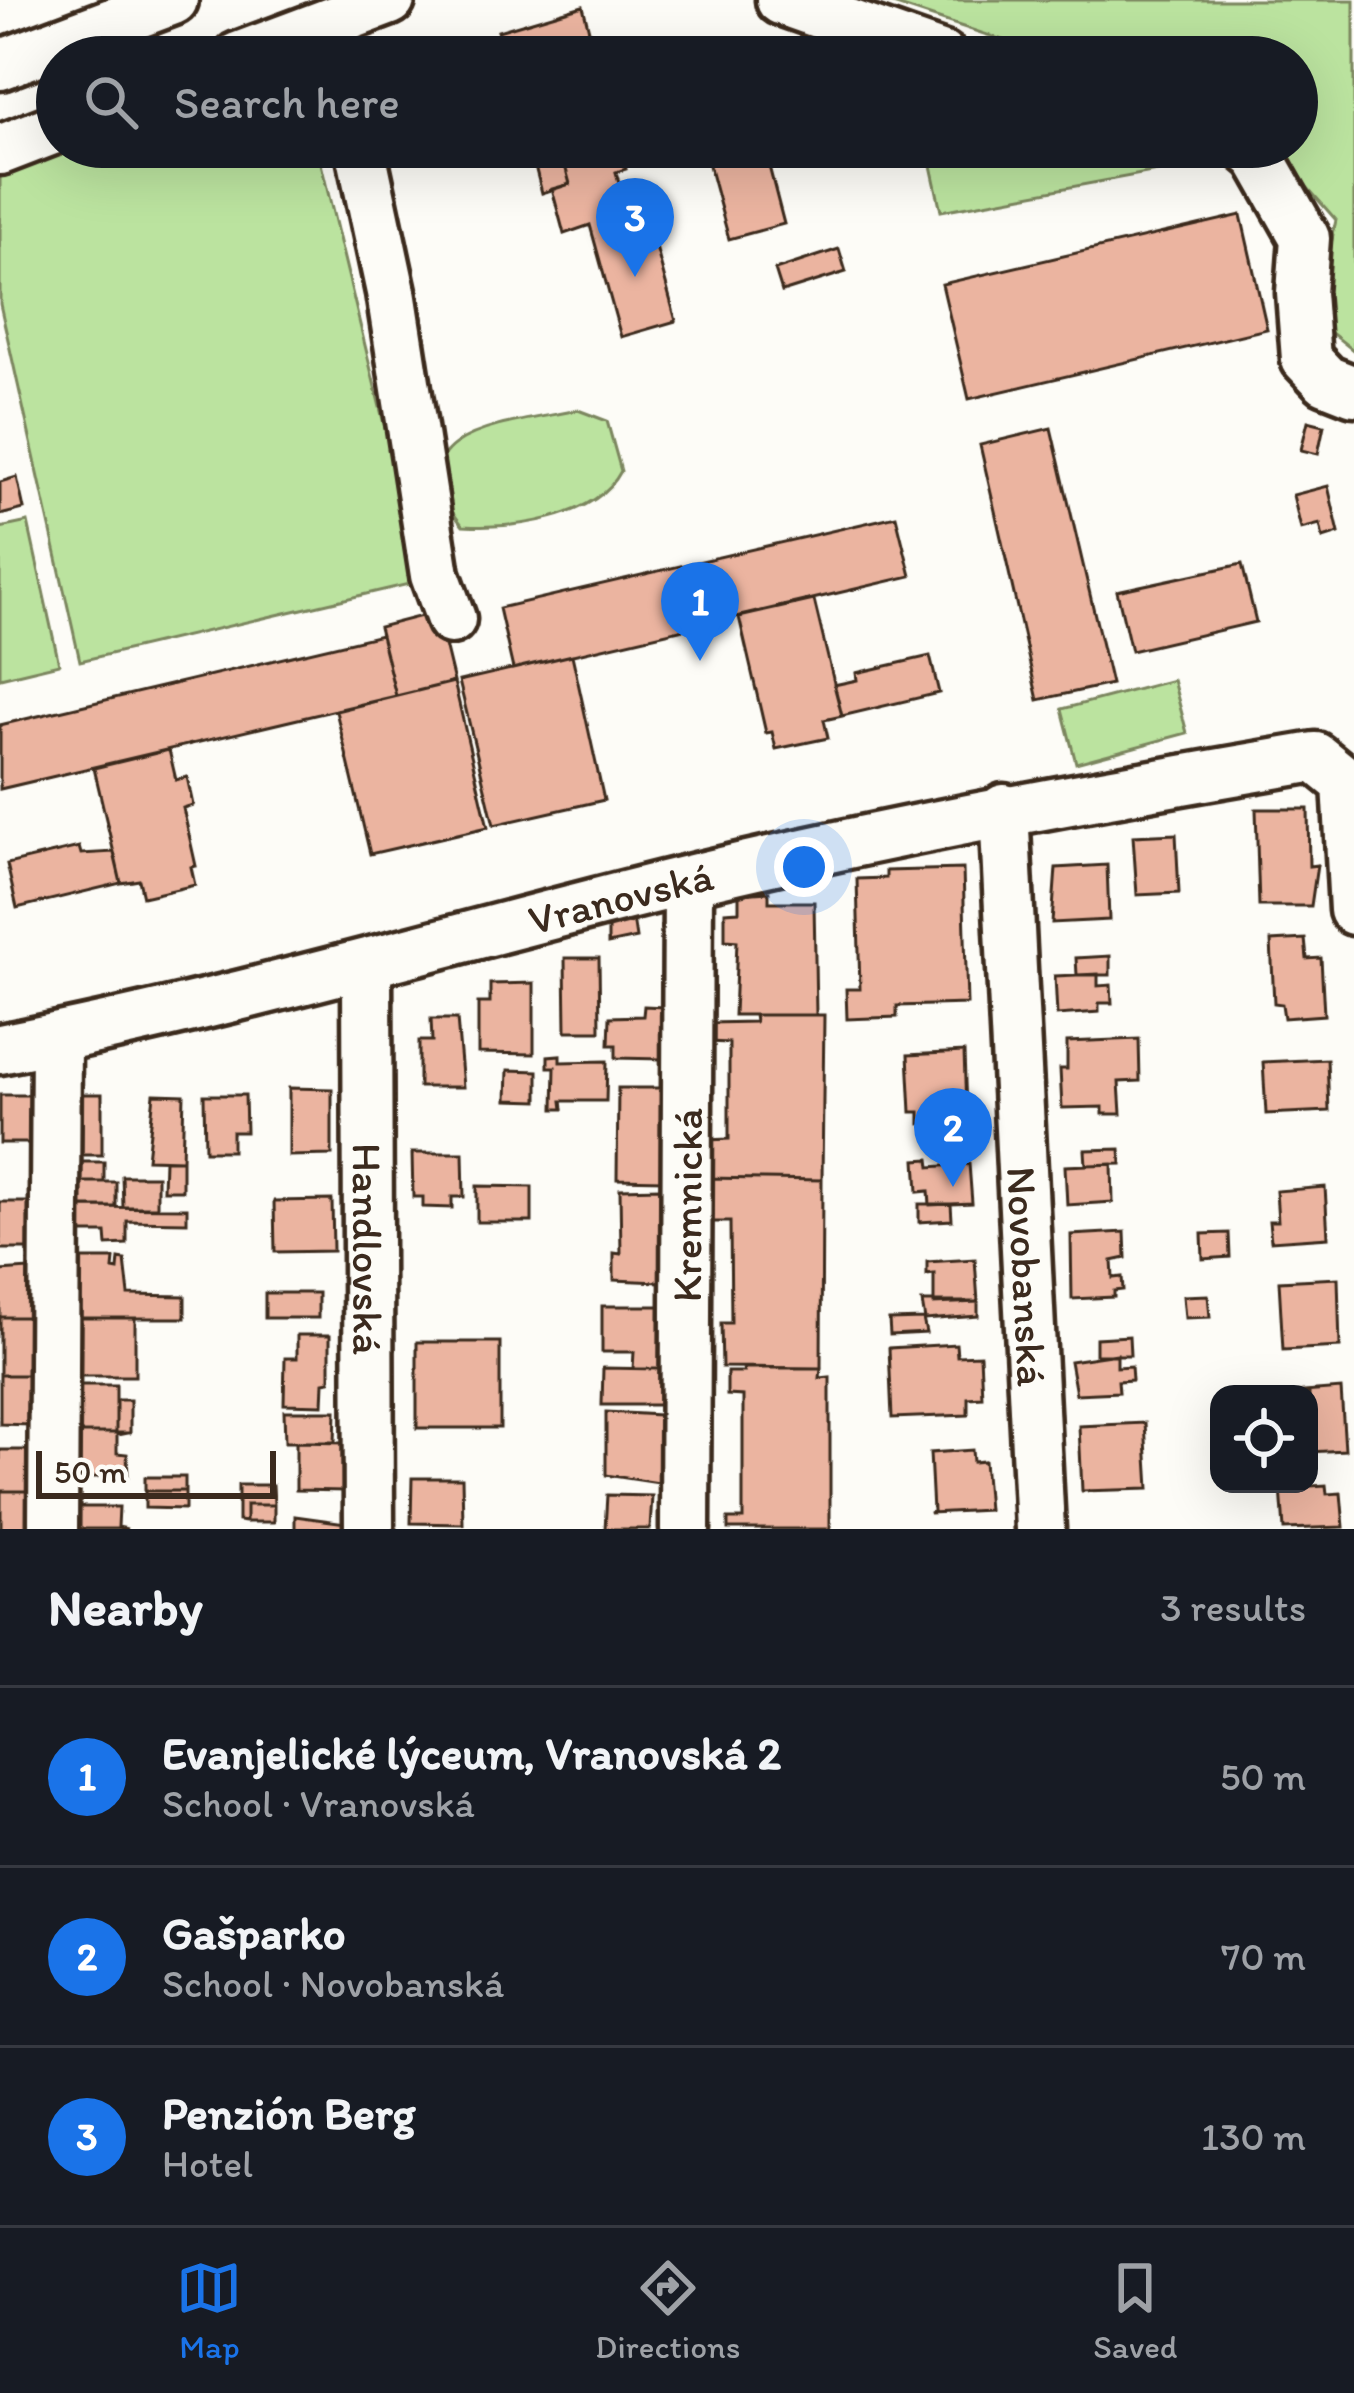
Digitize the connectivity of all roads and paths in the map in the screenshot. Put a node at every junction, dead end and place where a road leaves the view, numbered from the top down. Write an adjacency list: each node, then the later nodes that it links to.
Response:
1 (173, 0): 4 (street)
2 (389, 0): 5 (street)
3 (781, 0): 6 (street)
4 (77, 36)
5 (338, 36)
6 (883, 36)
7 (36, 51): 8 (street)
8 (0, 65)
9 (36, 136): 10 (street)
10 (0, 150)
11 (364, 168): 14 (street)
12 (1260, 168): 13 (street)
13 (1354, 391)
14 (451, 620)
15 (1004, 809): 16 (street, Vranovská); 17 (street, Vranovská); 24 (street, Novobanská)
16 (688, 881): 18 (street, Vranovská); 23 (street, Kremnická)
17 (1354, 910)
18 (367, 967): 19 (street, Vranovská); 22 (street, Handlovská)
19 (56, 1038): 20 (street, Vranovská); 21 (street)
20 (0, 1049)
21 (53, 1529)
22 (369, 1529)
23 (685, 1529)
24 (1040, 1529)

